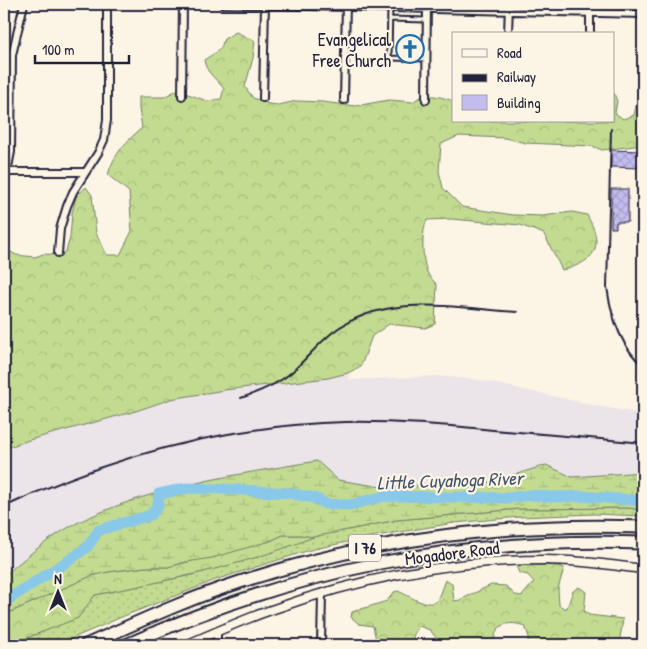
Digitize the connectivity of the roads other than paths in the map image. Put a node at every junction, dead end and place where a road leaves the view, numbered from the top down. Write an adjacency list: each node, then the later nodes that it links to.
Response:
1 (24, 4): 23 (street)
2 (107, 4): 22 (street)
3 (184, 4): 18 (street)
4 (222, 4): 5 (street)
5 (265, 4): 7 (street); 19 (street)
6 (590, 4): 11 (street)
7 (346, 5): 10 (street); 20 (street)
8 (427, 6): 9 (street); 10 (street); 14 (street)
9 (509, 7): 11 (street); 15 (street)
10 (390, 8): 13 (lane)
11 (590, 13): 12 (street); 16 (street)
12 (643, 14)
13 (390, 19): 14 (lane); 17 (lane)
14 (427, 20): 17 (street)
15 (508, 32)
16 (590, 32)
17 (426, 59): 21 (street)
18 (182, 96)
19 (263, 98)
20 (344, 100)
21 (426, 100)
22 (85, 172): 23 (street); 26 (street)
23 (5, 173)
24 (643, 183): 25 (lane)
25 (643, 206)
26 (58, 253)
27 (643, 526): 33 (highway, I 76)
28 (643, 543): 31 (highway, I 76)
29 (643, 569): 30 (street, Mogadore Road)
30 (322, 593): 32 (street, Mogadore Road); 38 (street)
31 (192, 616): 34 (highway, I 76); 35 (highway)
32 (217, 632): 36 (street, Mogadore Road); 37 (street)
33 (86, 645)
34 (126, 645)
35 (145, 645)
36 (186, 645)
37 (217, 645)
38 (321, 645)

